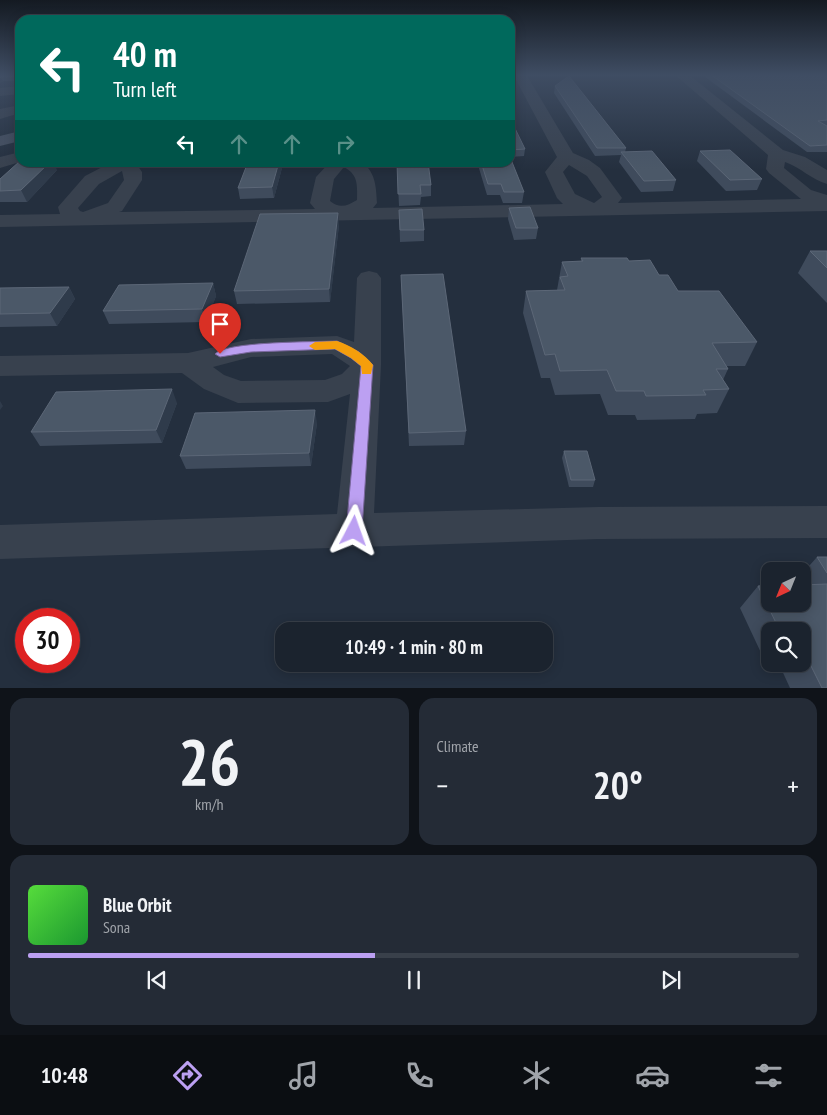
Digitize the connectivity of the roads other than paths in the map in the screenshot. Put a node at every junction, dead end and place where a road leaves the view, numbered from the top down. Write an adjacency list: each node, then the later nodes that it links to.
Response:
1 (537, 106): 10 (street)
2 (719, 106): 9 (street)
3 (15, 110): 4 (street)
4 (0, 114)
5 (15, 127): 6 (main road)
6 (0, 131)
7 (15, 137): 8 (main road)
8 (0, 141)
9 (777, 154): 17 (street); 18 (street)
10 (566, 157): 19 (street); 19 (street)
11 (15, 158): 12 (street)
12 (0, 163)
13 (118, 167): 21 (street)
14 (129, 167): 21 (street)
15 (334, 167): 20 (street)
16 (358, 167): 20 (street)
17 (827, 178)
18 (827, 204): 19 (street)
19 (596, 210): 20 (street)
20 (343, 214): 21 (street)
21 (84, 219): 22 (street)
22 (0, 221)
23 (369, 278): 25 (street)
24 (188, 362): 25 (street); 25 (street); 26 (street)
25 (367, 365): 28 (street)
26 (0, 366)
27 (827, 522): 28 (street)
28 (354, 531): 29 (street)
29 (0, 542)

